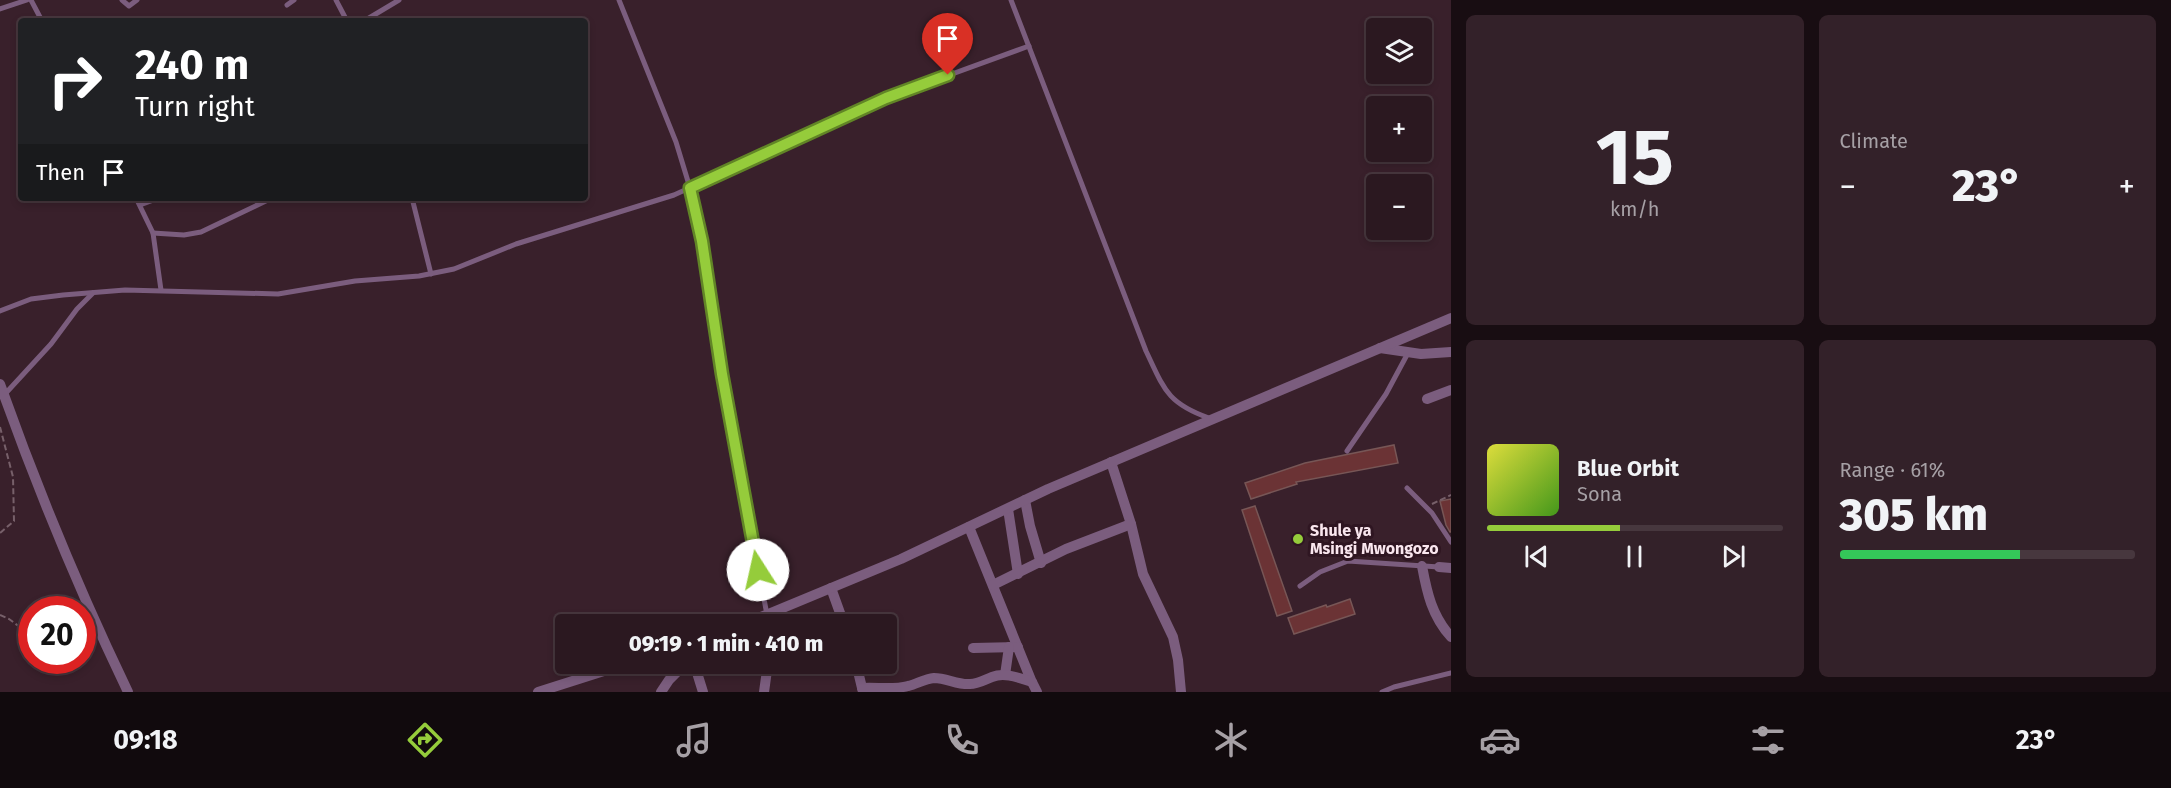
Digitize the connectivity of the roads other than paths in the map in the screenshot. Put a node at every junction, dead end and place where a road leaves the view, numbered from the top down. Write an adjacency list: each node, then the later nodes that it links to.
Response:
1 (122, 0): 2 (lane)
2 (137, 0)
3 (294, 0): 9 (lane)
4 (336, 0): 12 (lane)
5 (399, 0): 13 (lane)
6 (619, 0): 15 (lane)
7 (1011, 0): 14 (lane)
8 (32, 1): 10 (lane); 11 (lane)
9 (287, 5)
10 (0, 9)
11 (40, 18)
12 (345, 18)
13 (369, 18)
14 (1029, 46): 15 (lane); 34 (lane)
15 (690, 188): 22 (lane); 51 (lane)
16 (138, 201): 20 (lane)
17 (151, 201): 20 (lane)
18 (266, 201): 21 (lane)
19 (413, 201): 22 (lane)
20 (140, 205): 21 (lane)
21 (153, 233): 23 (lane)
22 (432, 274): 23 (lane)
23 (161, 290): 24 (lane)
24 (94, 292): 25 (lane); 33 (lane)
25 (0, 311)
26 (1451, 318): 27 (street)
27 (1380, 348): 28 (street); 34 (street)
28 (1409, 352): 29 (street); 35 (lane)
29 (1451, 352)
30 (0, 384): 33 (street)
31 (1451, 390): 32 (street)
32 (1427, 399)
33 (3, 400): 66 (street)
34 (1213, 420): 36 (street)
35 (1347, 451)
36 (1112, 462): 38 (street); 40 (street)
37 (1407, 488): 42 (lane)
38 (1025, 500): 39 (street); 43 (street)
39 (1008, 508): 41 (street); 47 (street)
40 (1131, 524): 43 (street); 71 (street)
41 (969, 527): 48 (street); 50 (street)
42 (1451, 542)
43 (1041, 563): 47 (street)
44 (1422, 566): 45 (lane); 49 (lane); 54 (street)
45 (1439, 567): 46 (street)
46 (1451, 568)
47 (1018, 574): 48 (street)
48 (993, 585): 55 (street)
49 (1300, 586)
50 (831, 588): 52 (street); 53 (street)
51 (766, 614)
52 (777, 614)
53 (840, 614)
54 (1451, 637)
55 (1013, 647): 56 (street); 63 (street); 64 (street)
56 (973, 648)
57 (1451, 673): 72 (lane)
58 (594, 674): 67 (street)
59 (675, 674): 68 (street)
60 (697, 674): 69 (street)
61 (766, 674): 70 (street)
62 (858, 674): 65 (street)
63 (1005, 675): 64 (street); 65 (street)
64 (1035, 687)
65 (862, 690)
66 (128, 692)
67 (538, 692)
68 (661, 692)
69 (703, 692)
70 (764, 692)
71 (1181, 692)
72 (1382, 692)

